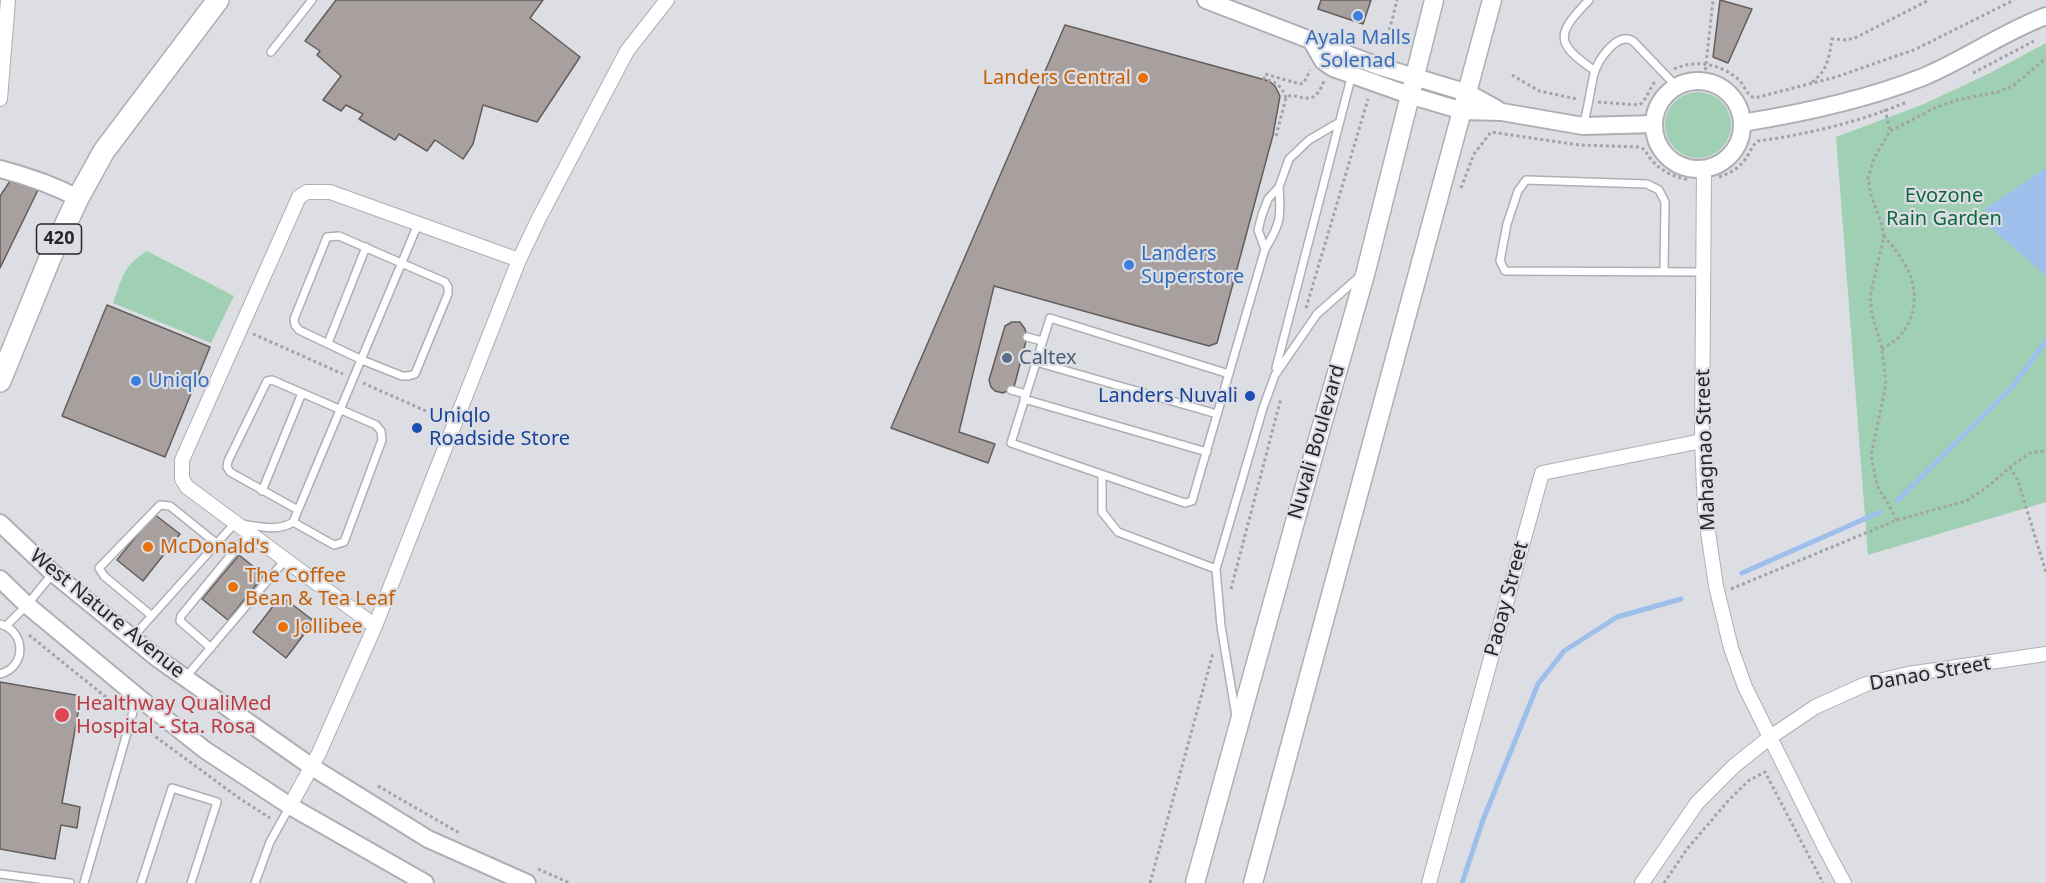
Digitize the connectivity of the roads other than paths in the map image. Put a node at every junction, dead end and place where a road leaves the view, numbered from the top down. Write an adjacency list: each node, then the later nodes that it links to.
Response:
1 (8, 0): 16 (street)
2 (218, 0): 25 (main road, 420)
3 (312, 0): 11 (lane)
4 (667, 0): 29 (street)
5 (1206, 0): 10 (street)
6 (1434, 0): 14 (main road, Nuvali Boulevard)
7 (1492, 0): 17 (main road)
8 (1589, 0): 12 (lane)
9 (2046, 16): 19 (street)
10 (1311, 40): 13 (street); 14 (street)
11 (271, 52)
12 (1594, 71): 15 (lane); 21 (lane)
13 (1352, 74): 14 (street); 18 (lane)
14 (1412, 86): 17 (street); 31 (main road, Nuvali Boulevard)
15 (1677, 87): 19 (street); 20 (street)
16 (0, 99)
17 (1465, 102): 21 (street); 84 (main road)
18 (1338, 123): 24 (lane); 40 (lane)
19 (1742, 123): 22 (street)
20 (1654, 124): 21 (street); 22 (street)
21 (1583, 126)
22 (1704, 168): 33 (street, Mahagnao Street)
23 (0, 170): 25 (street)
24 (1279, 187): 28 (lane); 28 (lane)
25 (78, 198): 41 (main road, 420)
26 (418, 223): 29 (street); 30 (lane); 54 (street)
27 (366, 248): 30 (lane); 36 (lane); 36 (lane)
28 (1265, 249): 39 (lane)
29 (519, 260): 64 (street)
30 (402, 262): 37 (lane); 37 (lane)
31 (1366, 271): 40 (lane); 71 (main road, Nuvali Boulevard)
32 (1664, 272): 32 (lane); 33 (lane)
33 (1703, 272): 47 (street, Mahagnao Street)
34 (1027, 337): 35 (lane)
35 (1042, 341): 38 (lane); 39 (lane)
36 (328, 343): 37 (lane)
37 (362, 360): 45 (lane)
38 (1036, 362): 44 (lane); 46 (lane)
39 (1229, 374): 46 (lane)
40 (1275, 375): 58 (lane)
41 (0, 381)
42 (1011, 390): 44 (lane)
43 (302, 393): 45 (lane); 50 (lane); 50 (lane)
44 (1025, 397): 48 (lane); 49 (lane)
45 (341, 409): 51 (lane); 52 (lane)
46 (1217, 414): 48 (lane)
47 (1702, 441): 72 (street, Mahagnao Street); 85 (street, Paoay Street)
48 (1207, 452): 49 (lane)
49 (1102, 474): 58 (lane)
50 (262, 491): 51 (lane)
51 (298, 510): 52 (lane)
52 (293, 522): 54 (lane)
53 (0, 523): 59 (street, West Nature Avenue)
54 (235, 523): 55 (street); 56 (lane)
55 (249, 533): 57 (street); 66 (lane)
56 (216, 543): 62 (lane); 62 (lane)
57 (285, 560): 64 (street); 66 (lane)
58 (1216, 569): 71 (lane)
59 (53, 573): 61 (lane); 65 (street, West Nature Avenue)
60 (0, 579): 61 (street, West Nature Avenue)
61 (27, 605): 63 (lane); 70 (street, West Nature Avenue)
62 (152, 616): 65 (lane)
63 (6, 623): 68 (lane)
64 (375, 626): 73 (street)
65 (132, 638): 69 (street, West Nature Avenue)
66 (211, 648): 69 (lane)
67 (2046, 654): 72 (street, Danao Street)
68 (0, 674)
69 (185, 678): 73 (street, West Nature Avenue)
70 (138, 697): 74 (street, West Nature Avenue); 77 (lane)
71 (1238, 730): 83 (main road, Nuvali Boulevard)
72 (1769, 738): 86 (street, Danao Street); 87 (street, Mahagnao Street)
73 (312, 767): 74 (street); 82 (street, West Nature Avenue)
74 (290, 807): 80 (lane); 81 (street, West Nature Avenue)
75 (0, 874): 76 (lane)
76 (70, 883)
77 (84, 883)
78 (141, 883): 79 (lane)
79 (191, 883)
80 (255, 883)
81 (426, 883)
82 (527, 883)
83 (1195, 883)
84 (1253, 883)
85 (1429, 883)
86 (1642, 883)
87 (1844, 883)

